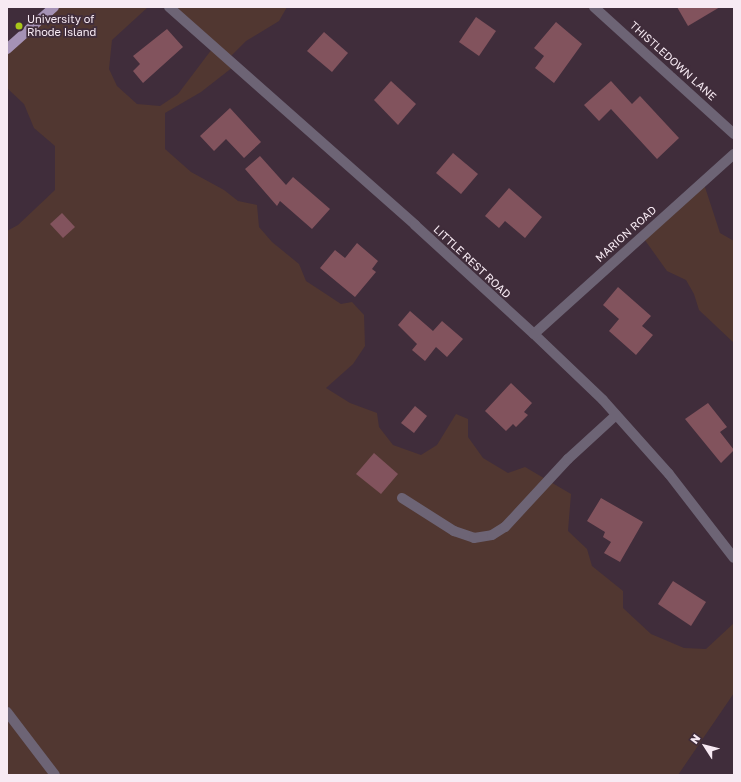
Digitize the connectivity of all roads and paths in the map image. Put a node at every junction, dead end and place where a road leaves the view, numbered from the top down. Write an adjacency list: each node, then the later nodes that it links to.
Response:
1 (54, 7): 4 (main road)
2 (169, 7): 7 (street, LITTLE REST ROAD)
3 (594, 7): 5 (street, THISTLEDOWN LANE)
4 (7, 49)
5 (734, 134)
6 (734, 154): 7 (street, MARION ROAD)
7 (534, 334): 8 (street, LITTLE REST ROAD)
8 (616, 415): 9 (street); 10 (street, LITTLE REST ROAD)
9 (402, 498)
10 (734, 558)
11 (7, 712): 12 (street)
12 (55, 775)

